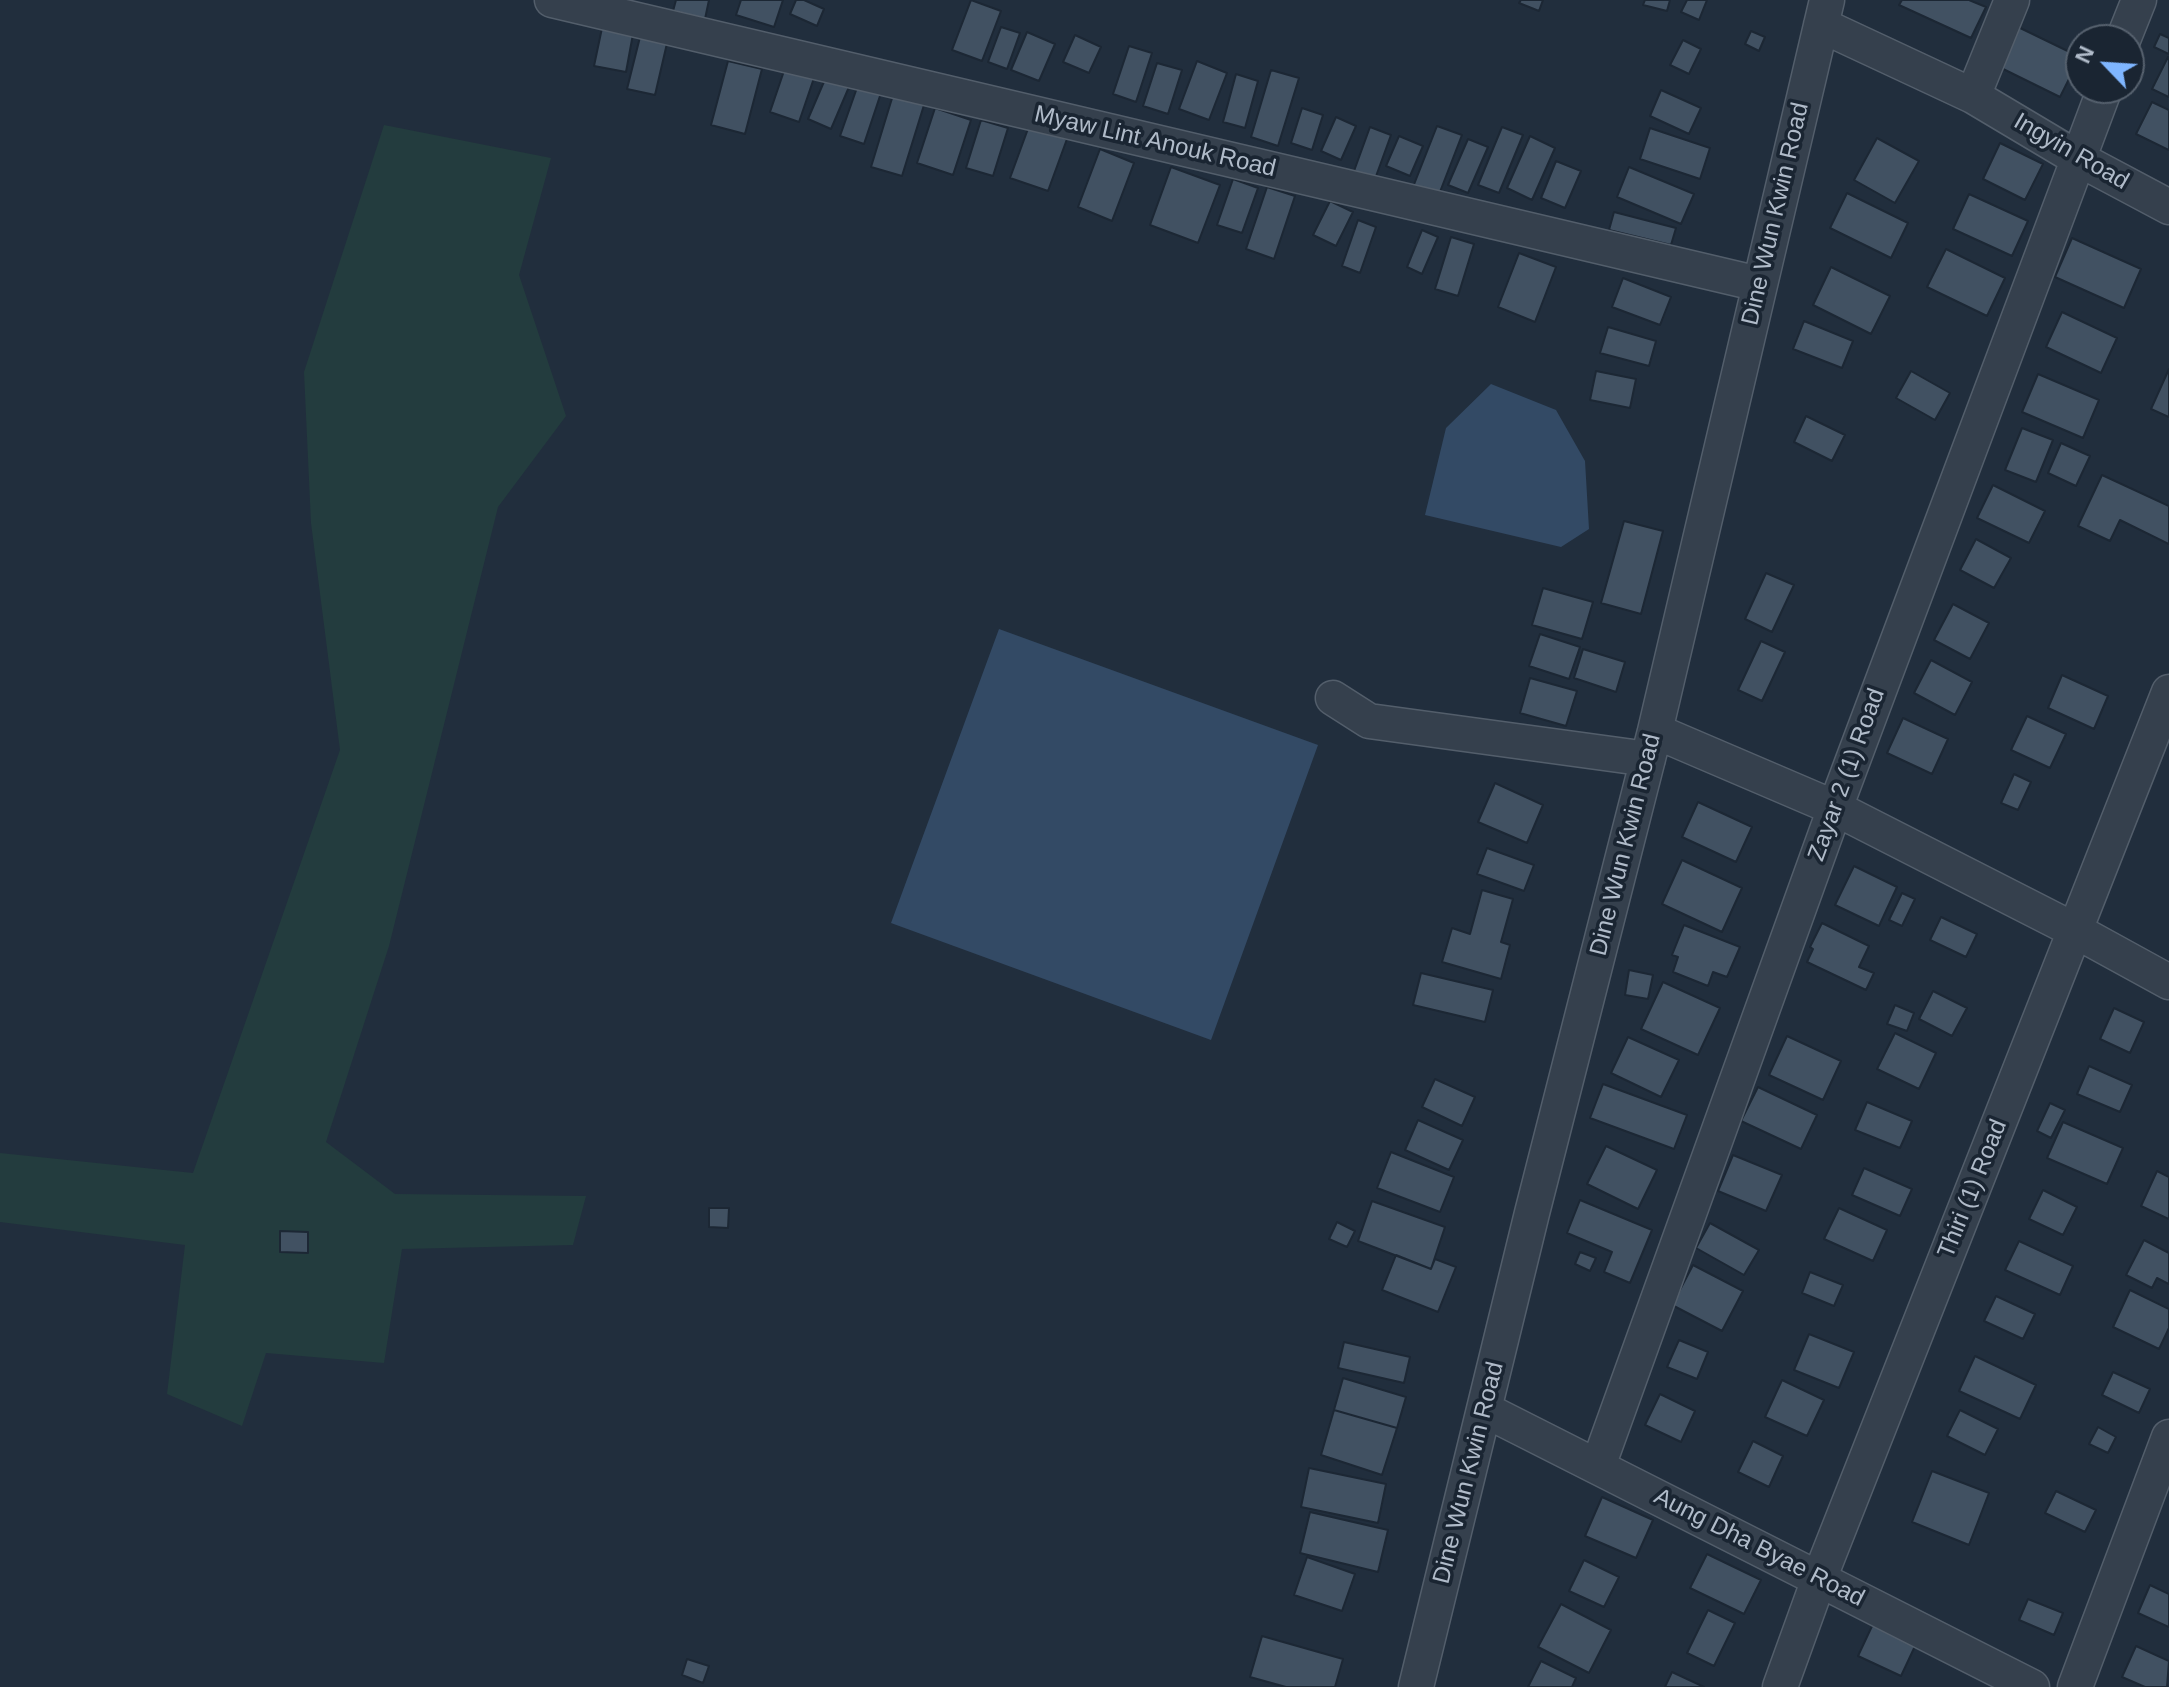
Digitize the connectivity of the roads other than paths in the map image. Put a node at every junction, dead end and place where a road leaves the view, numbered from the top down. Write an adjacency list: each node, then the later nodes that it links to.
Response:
1 (552, 0): 10 (street, Myaw Lint Anouk Road)
2 (2012, 0): 6 (street)
3 (2139, 0): 5 (street)
4 (1824, 12): 6 (street, Ingyin Road); 10 (street, Dine Wun Kwin Road)
5 (2129, 24)
6 (1973, 96): 8 (street, Ingyin Road)
7 (2099, 104): 8 (street, Zayar 2 (1) Road)
8 (2077, 158): 9 (street, Ingyin Road); 14 (street, Zayar 2 (1) Road)
9 (2169, 207)
10 (1759, 284): 13 (street, Dine Wun Kwin Road)
11 (2169, 692): 15 (street, Thiri (1) Road)
12 (1333, 698): 13 (street)
13 (1652, 745): 14 (street); 17 (street, Dine Wun Kwin Road)
14 (1835, 808): 15 (street); 19 (street, Zayar 2 (1) Road)
15 (2076, 931): 16 (street); 20 (street, Thiri (1) Road)
16 (2169, 982)
17 (1485, 1410): 19 (street, Aung Dha Byae Road); 21 (street, Dine Wun Kwin Road)
18 (2169, 1437): 24 (street)
19 (1598, 1466): 20 (street, Aung Dha Byae Road)
20 (1819, 1579): 22 (street, Thiri (1) Road); 23 (street, Aung Dha Byae Road)
21 (1416, 1687)
22 (1780, 1687)
23 (2032, 1687)
24 (2075, 1687)

